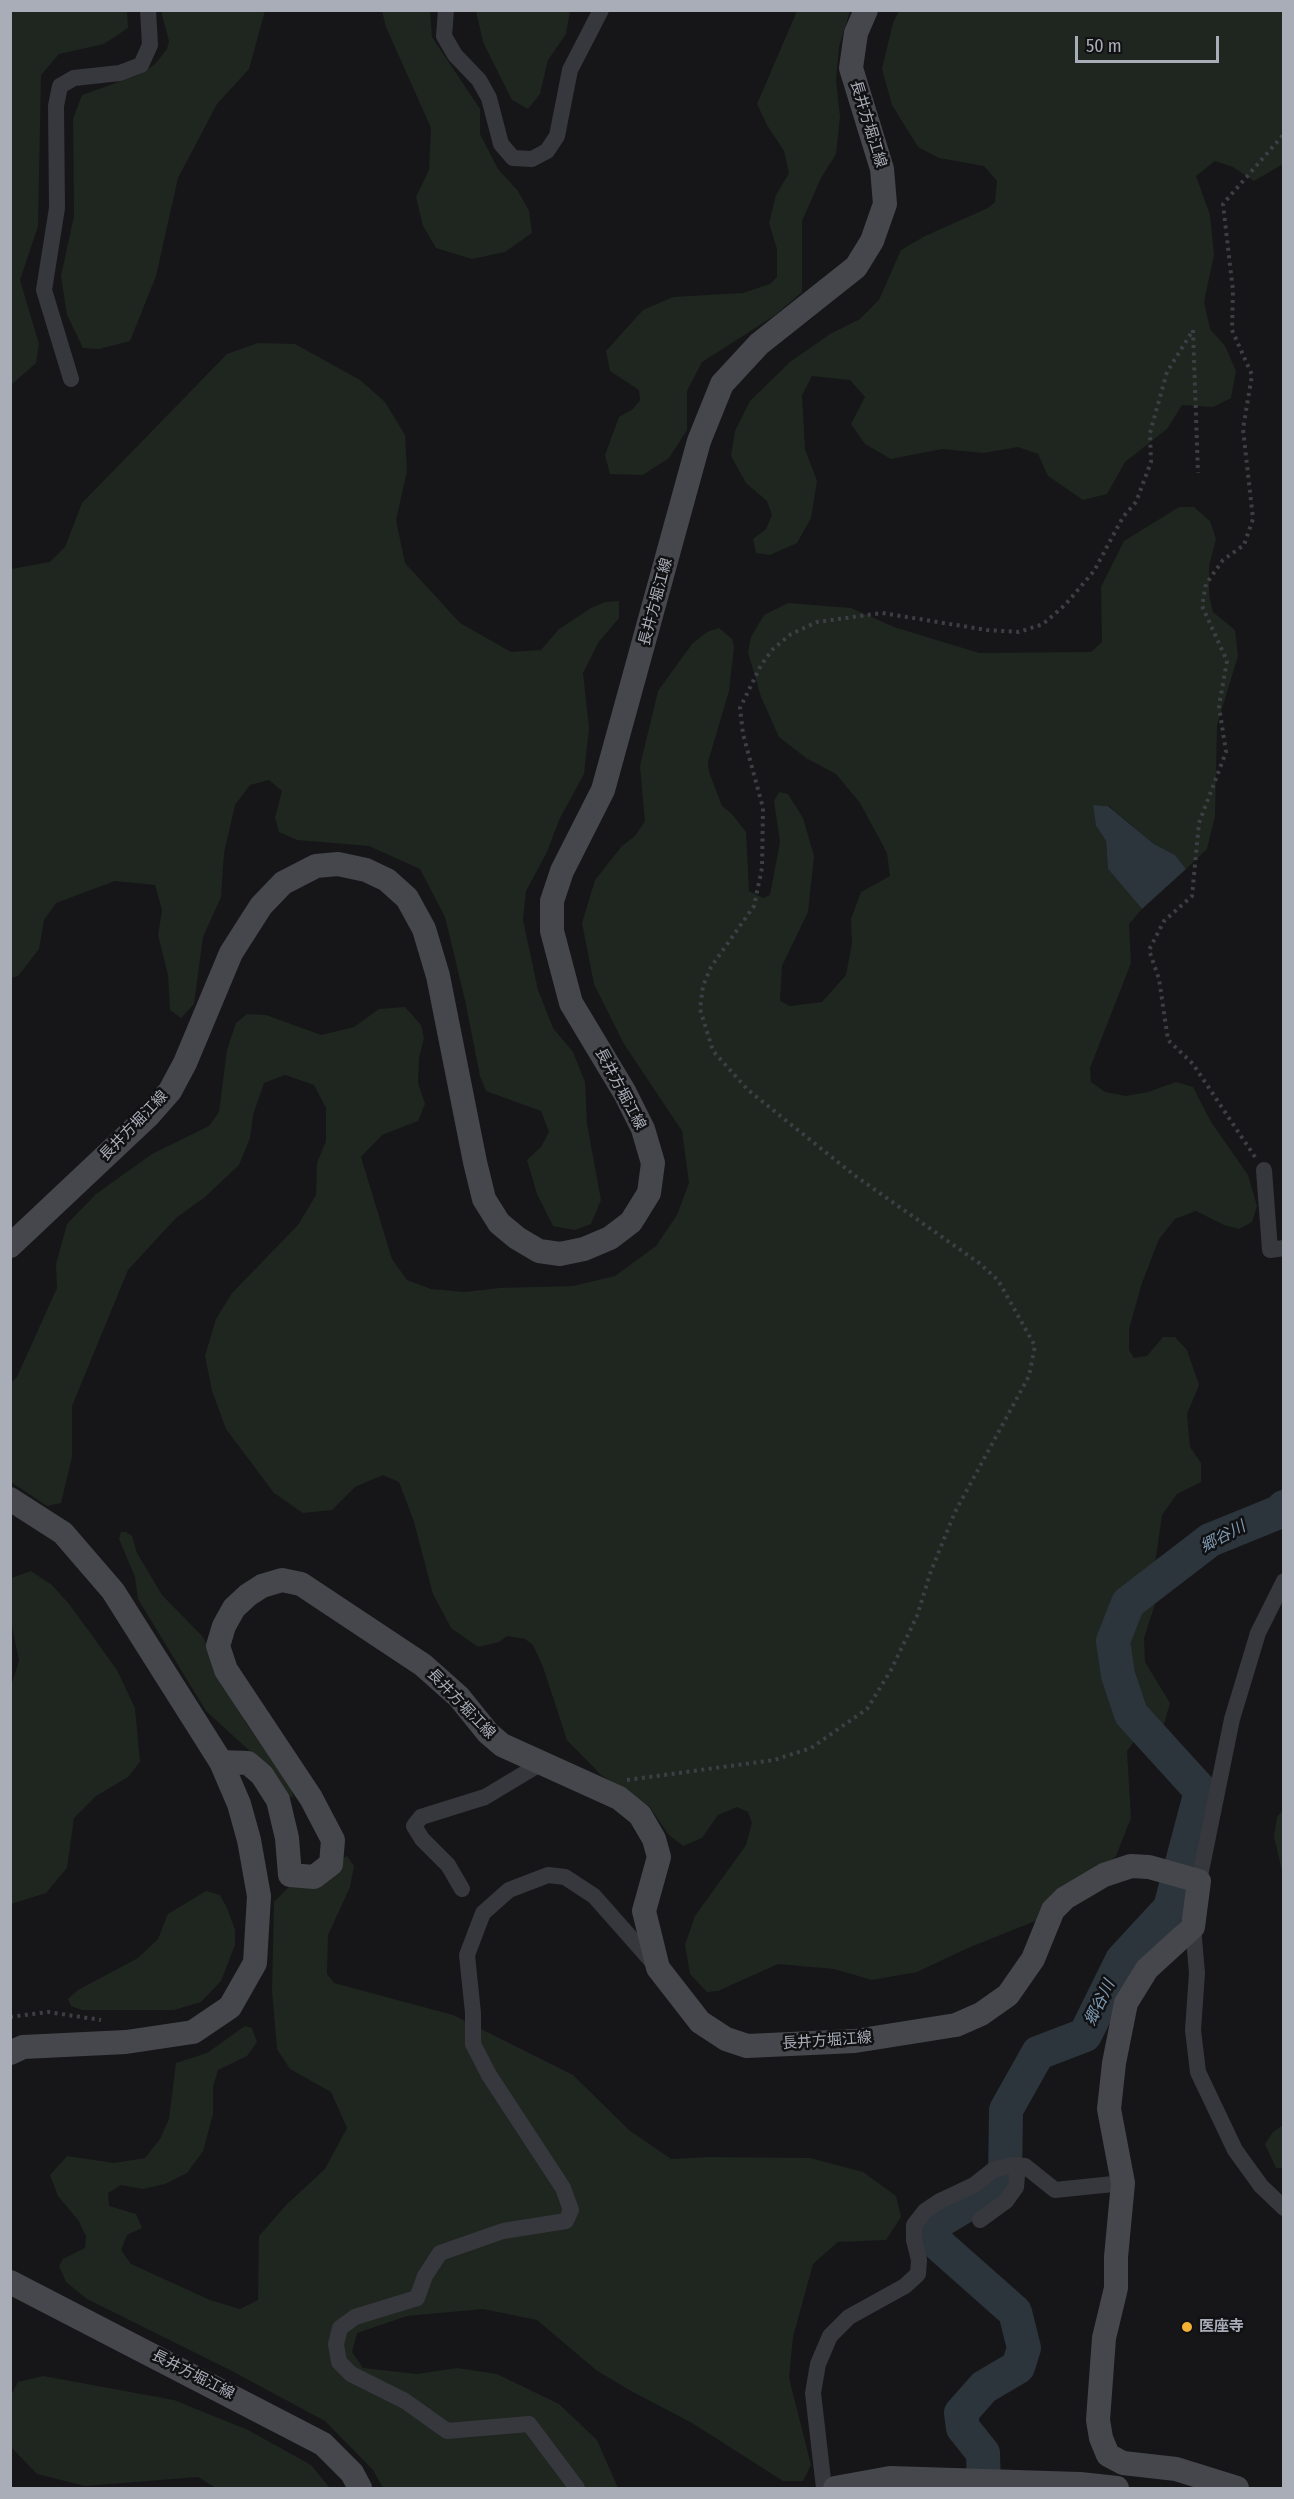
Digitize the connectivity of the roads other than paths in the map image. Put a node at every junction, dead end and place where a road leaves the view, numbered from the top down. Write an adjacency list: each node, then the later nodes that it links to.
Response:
1 (148, 10): 5 (street)
2 (446, 10): 3 (street)
3 (601, 10)
4 (866, 10): 7 (main road, 長井方堀江線)
5 (71, 379)
6 (1264, 1170): 8 (street)
7 (10, 1246)
8 (1284, 1248)
9 (10, 1499): 11 (main road)
10 (1284, 1581): 14 (street)
11 (221, 1762): 13 (main road); 16 (main road)
12 (540, 1764): 13 (main road, 長井方堀江線); 15 (street); 18 (main road, 長井方堀江線)
13 (290, 1875): 16 (main road)
14 (1194, 1880): 17 (main road); 18 (main road, 長井方堀江線)
15 (462, 1889)
16 (259, 1896): 19 (main road)
17 (1193, 1927): 21 (main road); 22 (street)
18 (658, 1968): 26 (street)
19 (10, 2053)
20 (1018, 2165): 21 (street); 23 (street); 27 (street)
21 (1123, 2183): 30 (main road)
22 (1284, 2208)
23 (980, 2220)
24 (10, 2282): 25 (main road, 長井方堀江線)
25 (360, 2488)
26 (577, 2488)
27 (824, 2488)
28 (835, 2488): 29 (main road)
29 (1117, 2488)
30 (1240, 2488)

